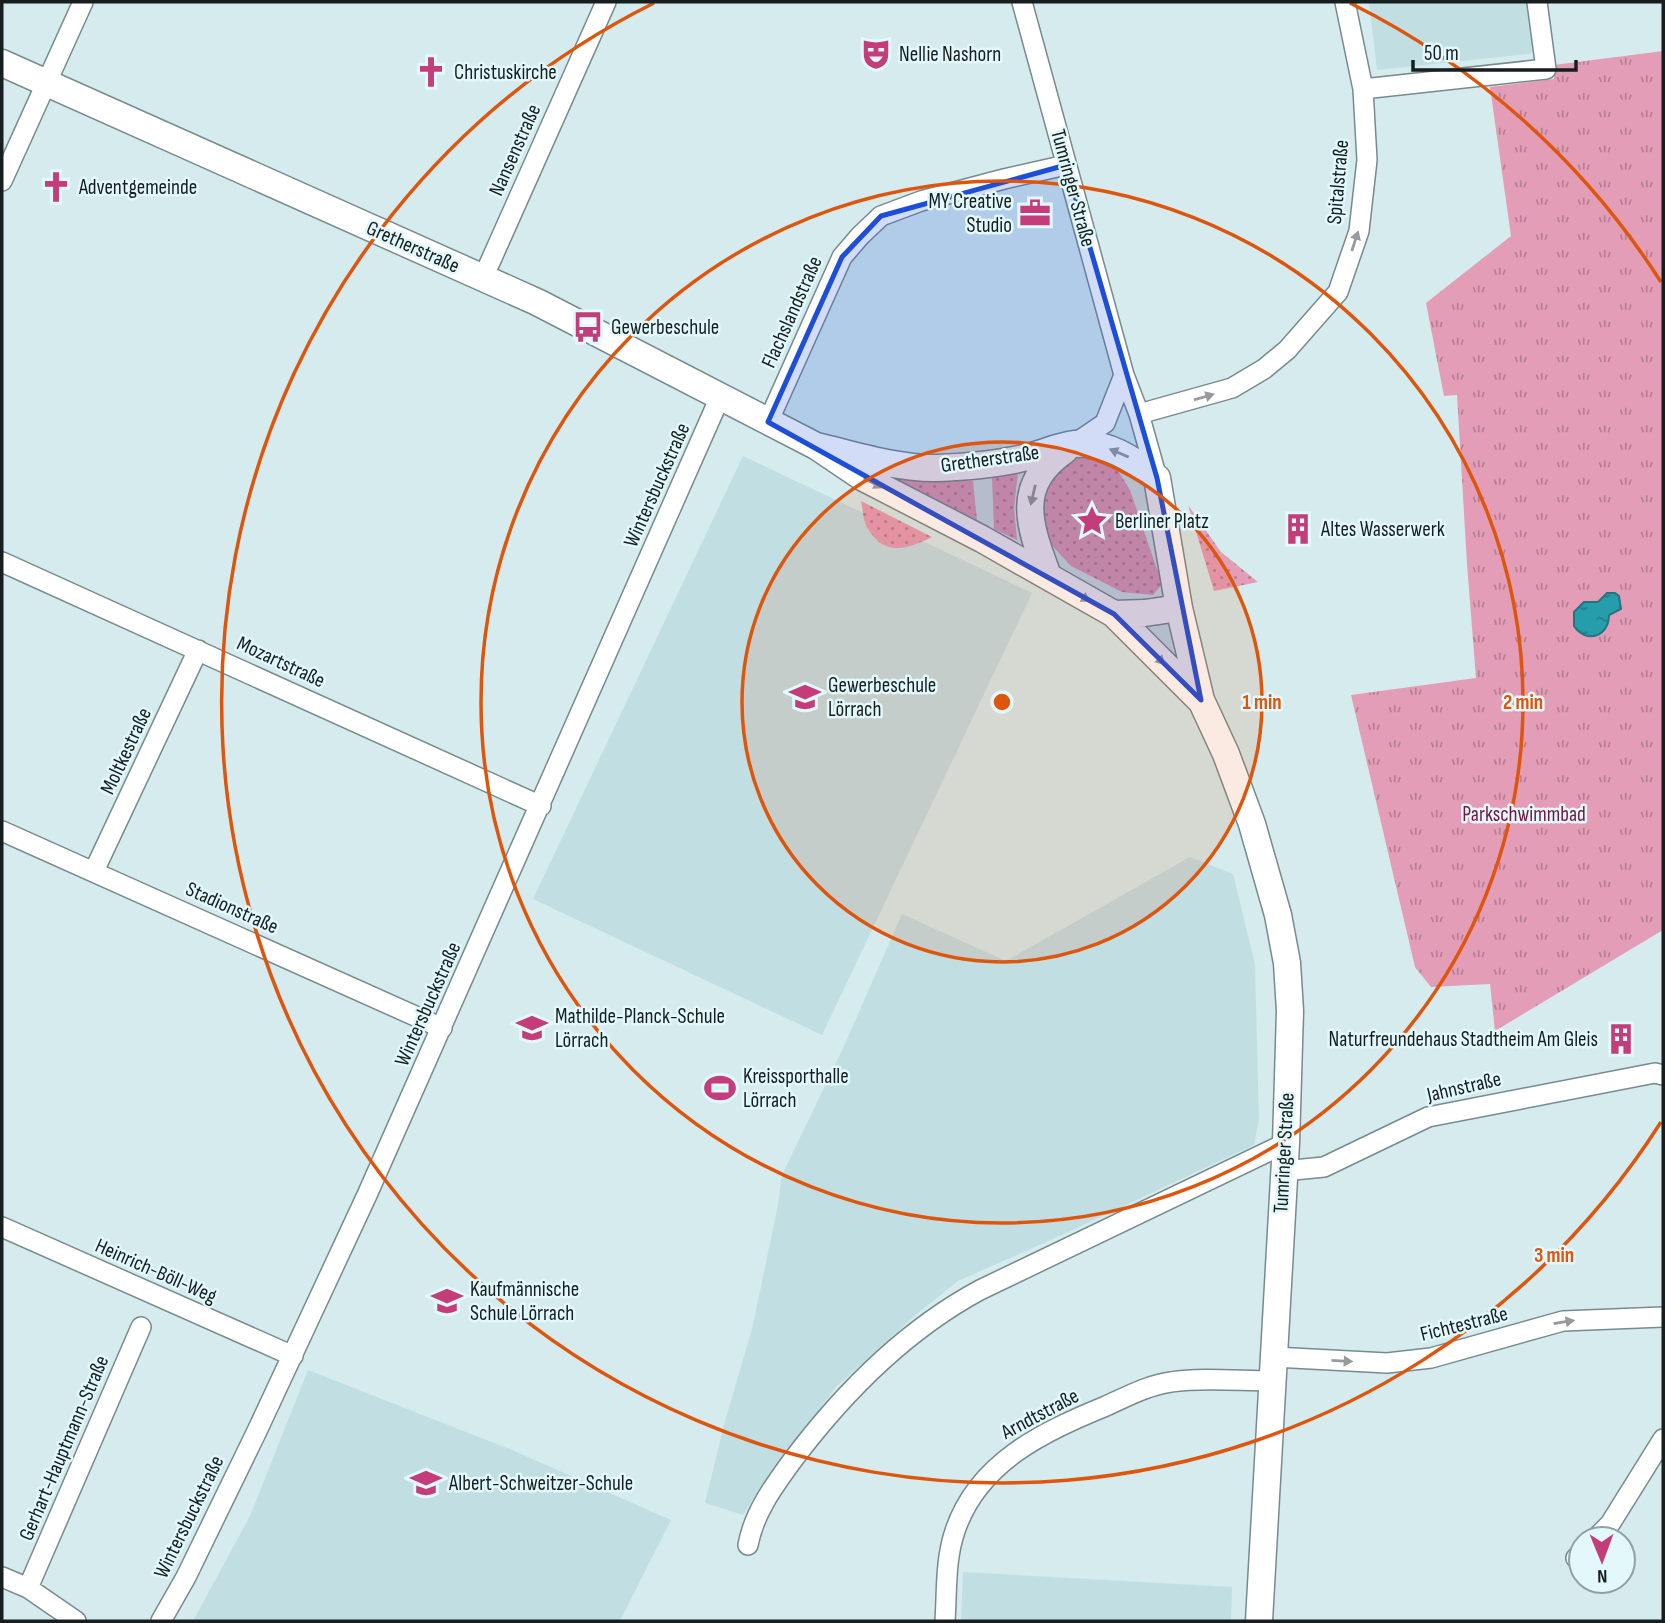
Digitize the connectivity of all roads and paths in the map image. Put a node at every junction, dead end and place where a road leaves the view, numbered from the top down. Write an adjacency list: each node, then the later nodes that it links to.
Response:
1 (83, 2): 7 (street)
2 (606, 2): 11 (street, Nansenstraße)
3 (1022, 2): 9 (street, Tumringer Straße)
4 (1345, 2): 8 (street, Spitalstraße)
5 (1537, 2): 8 (street)
6 (2, 64): 7 (main road, Gretherstraße)
7 (45, 83): 10 (street); 11 (main road, Gretherstraße)
8 (1363, 89): 14 (street, Spitalstraße, one-way to 8)
9 (1066, 165): 12 (street, Tumringer Straße); 15 (street, Flachslandstraße)
10 (2, 181)
11 (483, 278): 13 (main road, Gretherstraße)
12 (1124, 375): 14 (street, Tumringer Straße); 16 (street)
13 (720, 397): 15 (main road, Gretherstraße); 25 (street, Wintersbuckstraße)
14 (1139, 414): 18 (street, Tumringer Straße)
15 (768, 422): 17 (main road, Gretherstraße)
16 (1074, 444): 17 (main road, Gretherstraße); 18 (main road, Gretherstraße, one-way to 16); 20 (main road, one-way to 20)
17 (816, 446): 20 (main road, Gretherstraße, one-way to 20)
18 (1157, 478): 21 (main road, Tumringer Straße)
19 (2, 562): 23 (street, Mozartstraße)
20 (1048, 576): 22 (main road, Gretherstraße, one-way to 22)
21 (1179, 608): 22 (main road); 24 (main road, Tumringer Straße)
22 (1114, 614): 24 (main road, Tumringer Straße, one-way to 24)
23 (198, 650): 25 (street, Mozartstraße); 27 (street, Moltkestraße)
24 (1200, 700): 30 (main road, Tumringer Straße)
25 (541, 806): 28 (street, Wintersbuckstraße)
26 (2, 831): 27 (street, Stadionstraße)
27 (94, 871): 28 (street, Stadionstraße)
28 (442, 1028): 35 (street, Wintersbuckstraße)
29 (1663, 1075): 31 (street, Jahnstraße)
30 (1286, 1143): 31 (main road, Tumringer Straße); 39 (street)
31 (1283, 1171): 36 (main road, Tumringer Straße)
32 (2, 1227): 35 (street, Heinrich-Böll-Weg)
33 (1663, 1317): 36 (street, Fichtestraße, one-way to 33)
34 (141, 1327): 41 (street, Gerhart-Hauptmann-Straße)
35 (293, 1356): 43 (street, Wintersbuckstraße)
36 (1273, 1369): 44 (street, Arndtstraße); 45 (main road, Tumringer Straße)
37 (1663, 1439): 38 (street)
38 (1609, 1525)
39 (748, 1545)
40 (2, 1577): 41 (street)
41 (28, 1588): 42 (street)
42 (76, 1621)
43 (161, 1621)
44 (945, 1621)
45 (1259, 1621)

